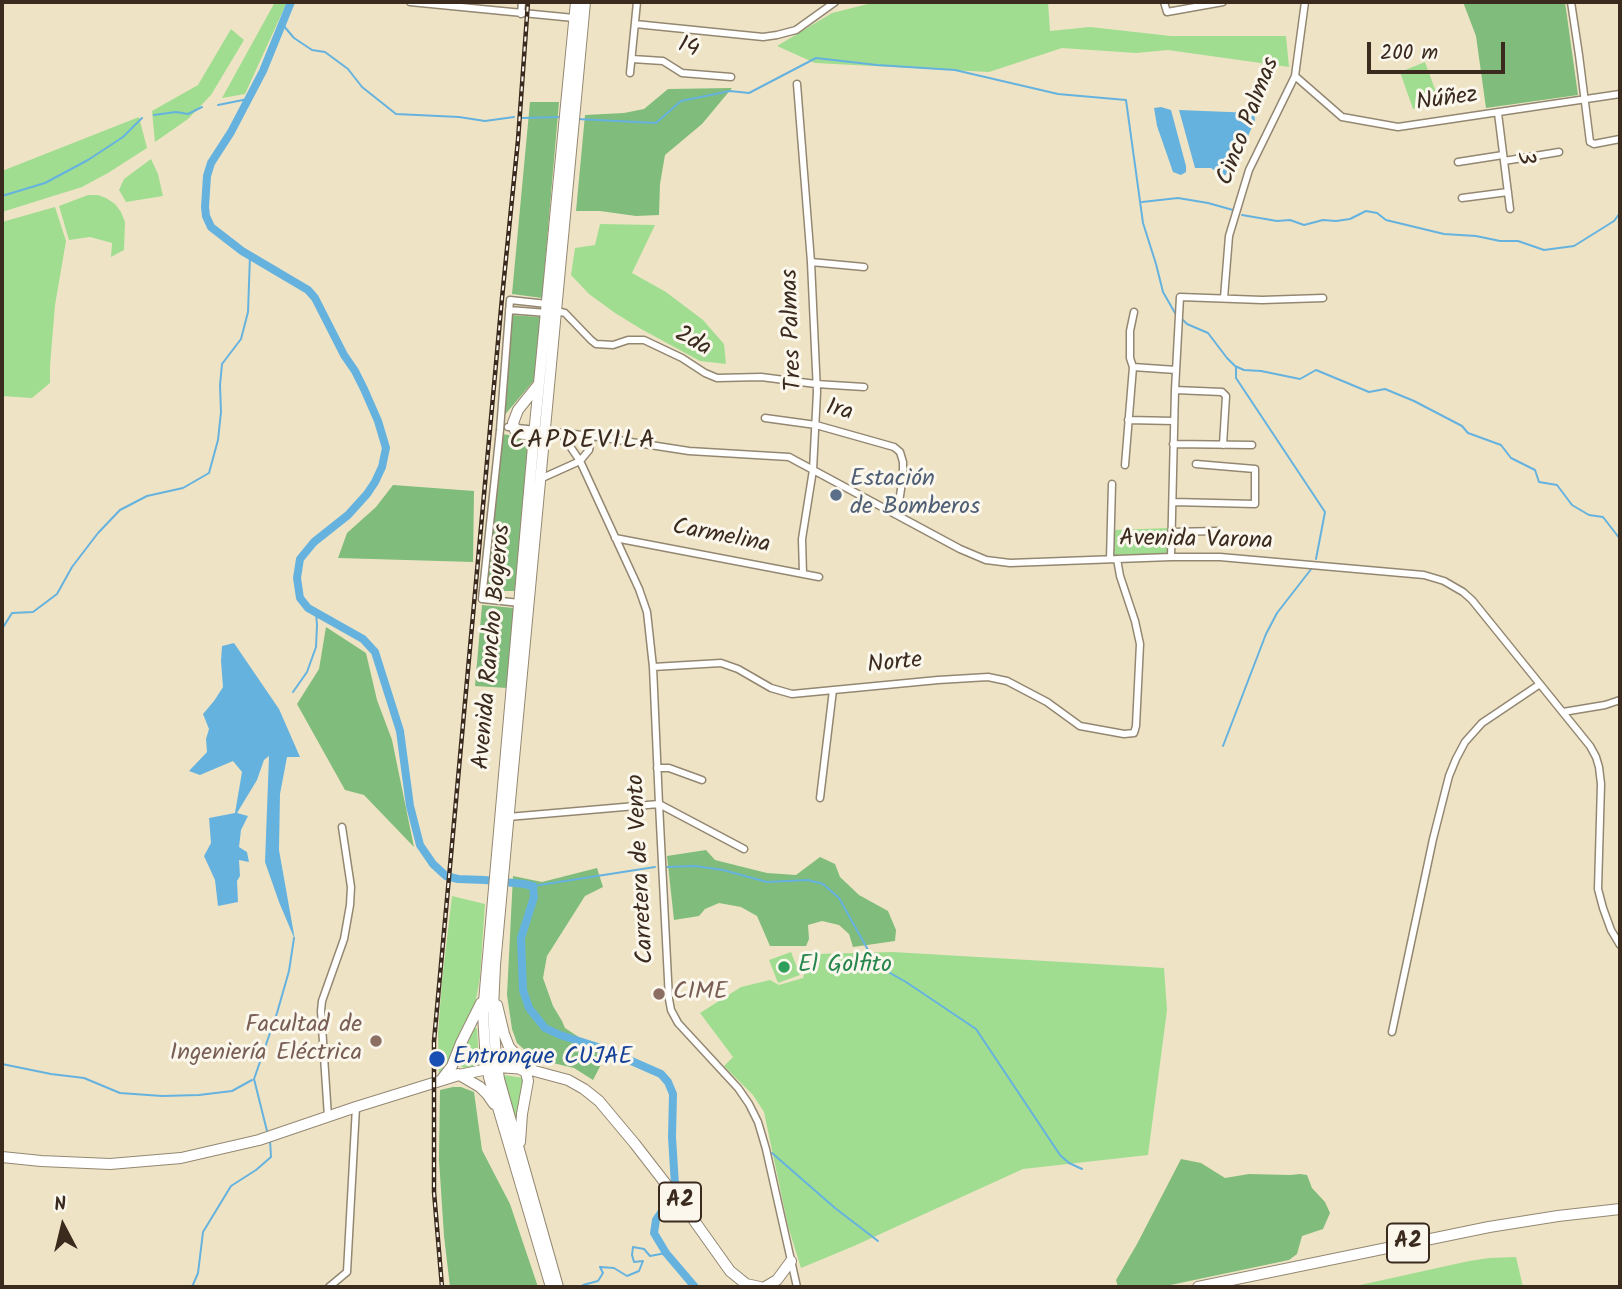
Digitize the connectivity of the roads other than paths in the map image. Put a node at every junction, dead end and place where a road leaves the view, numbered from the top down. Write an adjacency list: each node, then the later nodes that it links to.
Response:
1 (410, 2): 11 (street)
2 (523, 2): 12 (street)
3 (576, 2): 13 (highway, Avenida Rancho Boyeros)
4 (585, 2): 22 (highway, Avenida Rancho Boyeros)
5 (637, 2): 14 (street)
6 (835, 2): 14 (street)
7 (1164, 2): 8 (street)
8 (1223, 2)
9 (1305, 2): 17 (street, Cinco Palmas)
10 (1571, 2): 21 (street)
11 (464, 5): 12 (street)
12 (522, 14): 13 (street)
13 (574, 19): 22 (highway, Avenida Rancho Boyeros)
14 (635, 24): 15 (street)
15 (632, 58): 16 (street); 18 (street, 14)
16 (630, 73)
17 (1294, 76): 23 (street, Núñez); 33 (street, Cinco Palmas)
18 (731, 77)
19 (797, 84): 31 (street, Tres Palmas)
20 (1620, 93): 21 (street, Núñez)
21 (1585, 99): 23 (street, Núñez); 24 (street)
22 (570, 112): 35 (highway, Avenida Rancho Boyeros)
23 (1497, 113): 26 (street, 3)
24 (1620, 139)
25 (1559, 152): 26 (street)
26 (1504, 158): 27 (street); 28 (street, 3)
27 (1458, 162)
28 (1508, 192): 29 (street); 30 (street, 3)
29 (1462, 198)
30 (1510, 209)
31 (811, 262): 32 (street); 41 (street, Tres Palmas)
32 (864, 267)
33 (1224, 298): 34 (street); 39 (street)
34 (1323, 298)
35 (550, 309): 36 (street); 36 (street); 40 (highway, Avenida Rancho Boyeros); 41 (street, 2da); 50 (highway, Avenida Rancho Boyeros)
36 (509, 310): 49 (street)
37 (1134, 312): 38 (street)
38 (1133, 368): 39 (street); 45 (street)
39 (1176, 370): 43 (street)
40 (540, 377): 48 (highway); 50 (highway, Avenida Rancho Boyeros)
41 (816, 384): 42 (street, 2da); 47 (street, Tres Palmas)
42 (864, 387)
43 (1175, 390): 46 (street); 54 (street)
44 (765, 418): 47 (street, 1ra)
45 (1128, 420): 46 (street); 58 (street)
46 (1174, 421): 53 (street)
47 (816, 425): 59 (street, Tres Palmas); 63 (street, 1ra)
48 (513, 427): 49 (street); 50 (highway)
49 (500, 430): 71 (street)
50 (538, 432): 51 (street, Avenida Varona); 60 (highway, Avenida Rancho Boyeros); 71 (highway, Avenida Rancho Boyeros)
51 (561, 433): 52 (street, Avenida Varona); 56 (street, Carretera de Vento)
52 (592, 436): 56 (street); 59 (street, Avenida Varona)
53 (1173, 444): 54 (street); 62 (street)
54 (1223, 445): 55 (street)
55 (1252, 445)
56 (580, 461): 60 (street); 66 (street, Carretera de Vento)
57 (1196, 464): 62 (street)
58 (1125, 465)
59 (813, 470): 63 (street, Avenida Varona); 69 (street, Tres Palmas)
60 (540, 478): 81 (highway, Avenida Rancho Boyeros)
61 (1112, 484): 68 (street)
62 (1173, 502): 65 (street)
63 (897, 515): 68 (street, Avenida Varona)
64 (1217, 531): 65 (street)
65 (1172, 532): 67 (street)
66 (615, 538): 69 (street, Carmelina); 72 (street, Carretera de Vento)
67 (1171, 557): 68 (street, Avenida Varona); 73 (street, Avenida Varona)
68 (1113, 559): 74 (street, Norte)
69 (803, 574): 70 (street, Carmelina)
70 (818, 577)
71 (520, 603): 84 (highway, Avenida Rancho Boyeros)
72 (653, 667): 74 (street, Norte); 77 (street, Carretera de Vento)
73 (1540, 684): 76 (street, Avenida Varona); 87 (street)
74 (833, 690): 79 (street)
75 (1620, 700): 76 (street)
76 (1563, 712): 85 (street, Avenida Varona)
77 (657, 768): 78 (street); 80 (street, Carretera de Vento)
78 (702, 780)
79 (820, 798)
80 (659, 804): 81 (street); 83 (street); 102 (street, Carretera de Vento)
81 (508, 817): 84 (highway, Avenida Rancho Boyeros)
82 (342, 827): 97 (street)
83 (744, 849)
84 (501, 852): 86 (highway, Avenida Rancho Boyeros)
85 (1620, 945)
86 (489, 989): 88 (highway); 89 (highway, Avenida Rancho Boyeros); 91 (highway)
87 (1392, 1032)
88 (454, 1061): 93 (highway); 94 (highway)
89 (492, 1067): 90 (highway, A2); 93 (highway); 98 (highway, Avenida Rancho Boyeros); 100 (highway, Avenida Rancho Boyeros)
90 (520, 1069): 91 (highway, A2); 95 (highway)
91 (536, 1071): 92 (highway, A2)
92 (548, 1074): 95 (highway); 106 (highway, A2)
93 (459, 1075): 94 (highway); 98 (highway)
94 (442, 1080): 96 (highway)
95 (527, 1092): 100 (highway)
96 (356, 1107): 97 (highway); 103 (street)
97 (328, 1116): 99 (highway)
98 (502, 1124): 104 (highway, Avenida Rancho Boyeros)
99 (2, 1157)
100 (523, 1167): 105 (highway, Avenida Rancho Boyeros)
101 (1620, 1209): 109 (highway, A2)
102 (791, 1261): 107 (highway); 108 (street, Carretera de Vento)
103 (329, 1287)
104 (551, 1287)
105 (558, 1287)
106 (756, 1287)
107 (765, 1287)
108 (797, 1287)
109 (1198, 1287)

